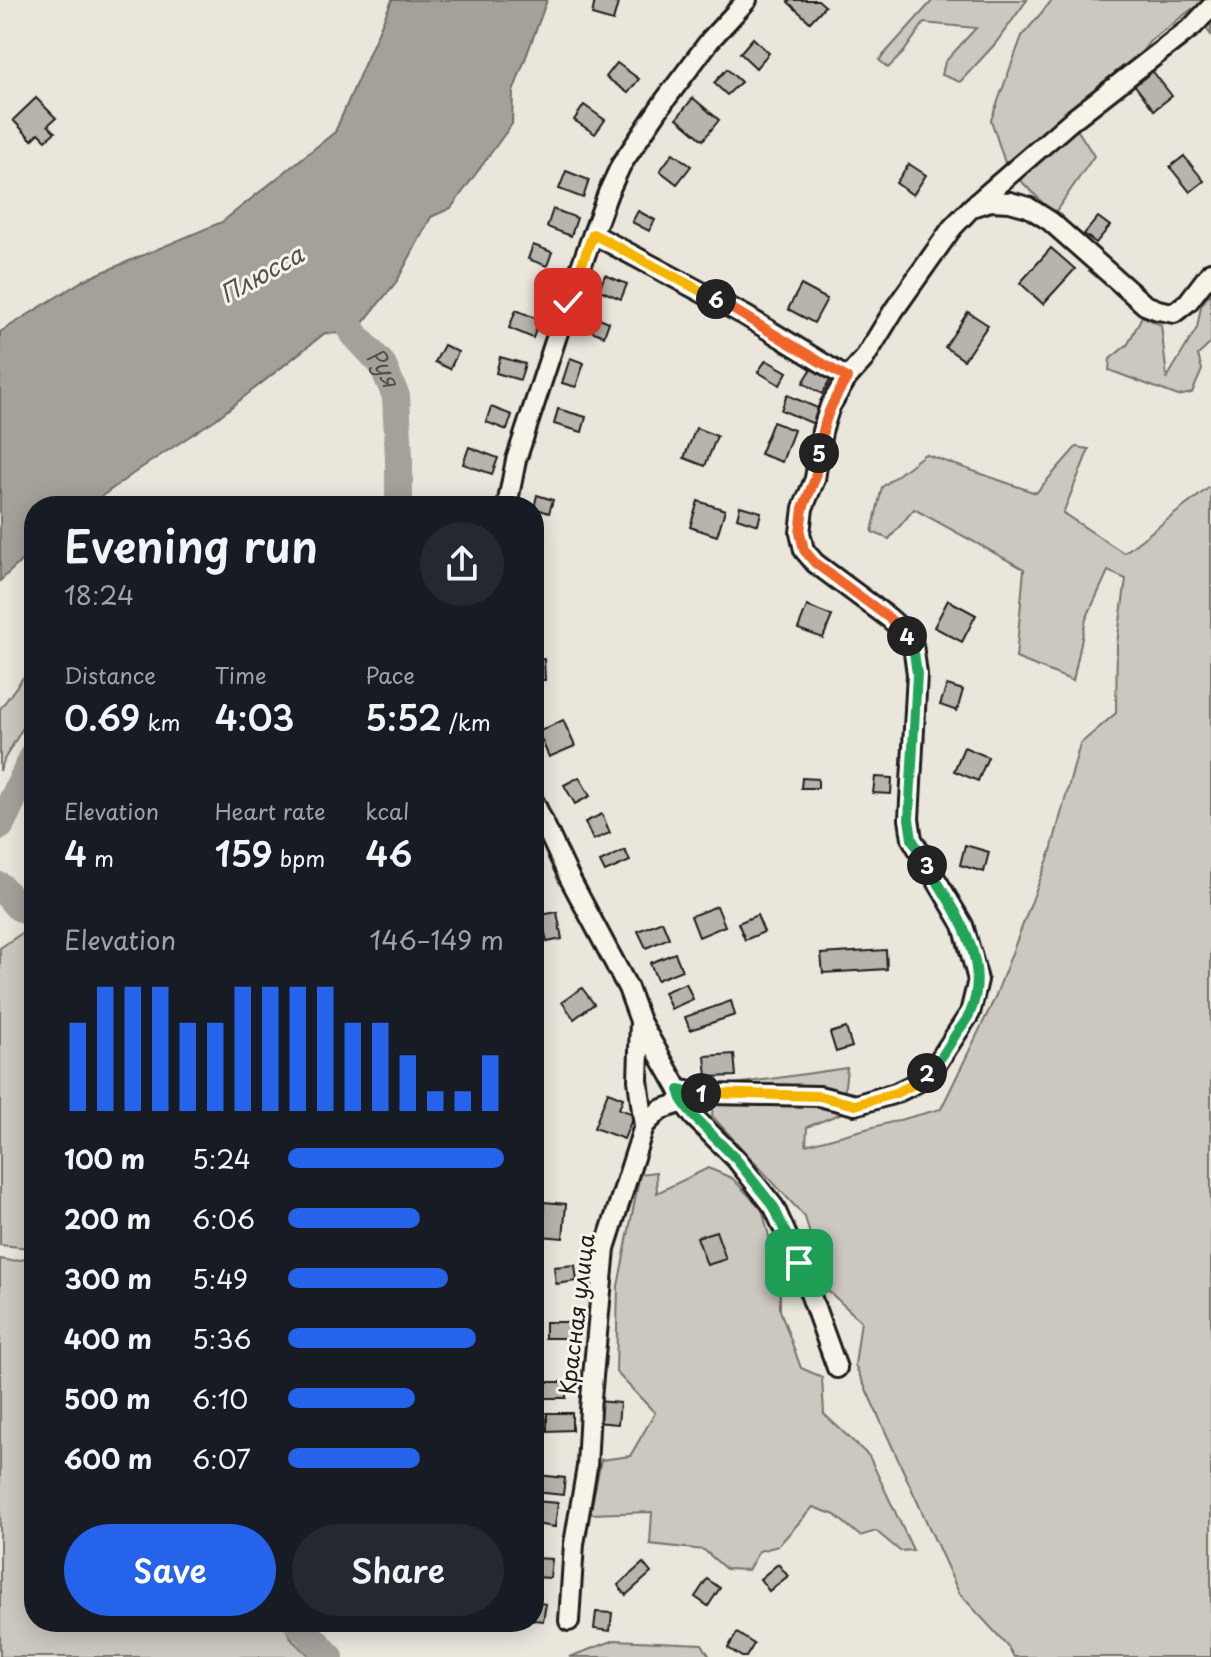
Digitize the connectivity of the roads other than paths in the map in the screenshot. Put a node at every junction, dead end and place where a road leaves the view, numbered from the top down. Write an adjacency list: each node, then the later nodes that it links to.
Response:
1 (747, 0): 4 (street)
2 (1211, 7): 3 (street)
3 (972, 207): 5 (street); 6 (street)
4 (593, 234): 6 (street); 7 (street)
5 (1211, 272)
6 (847, 378): 10 (street)
7 (509, 496)
8 (544, 823): 9 (street, Красная улица)
9 (640, 1021): 10 (street); 11 (street, Красная улица)
10 (681, 1096): 11 (street); 12 (street)
11 (644, 1126): 13 (street, Красная улица)
12 (837, 1368)
13 (569, 1621)

